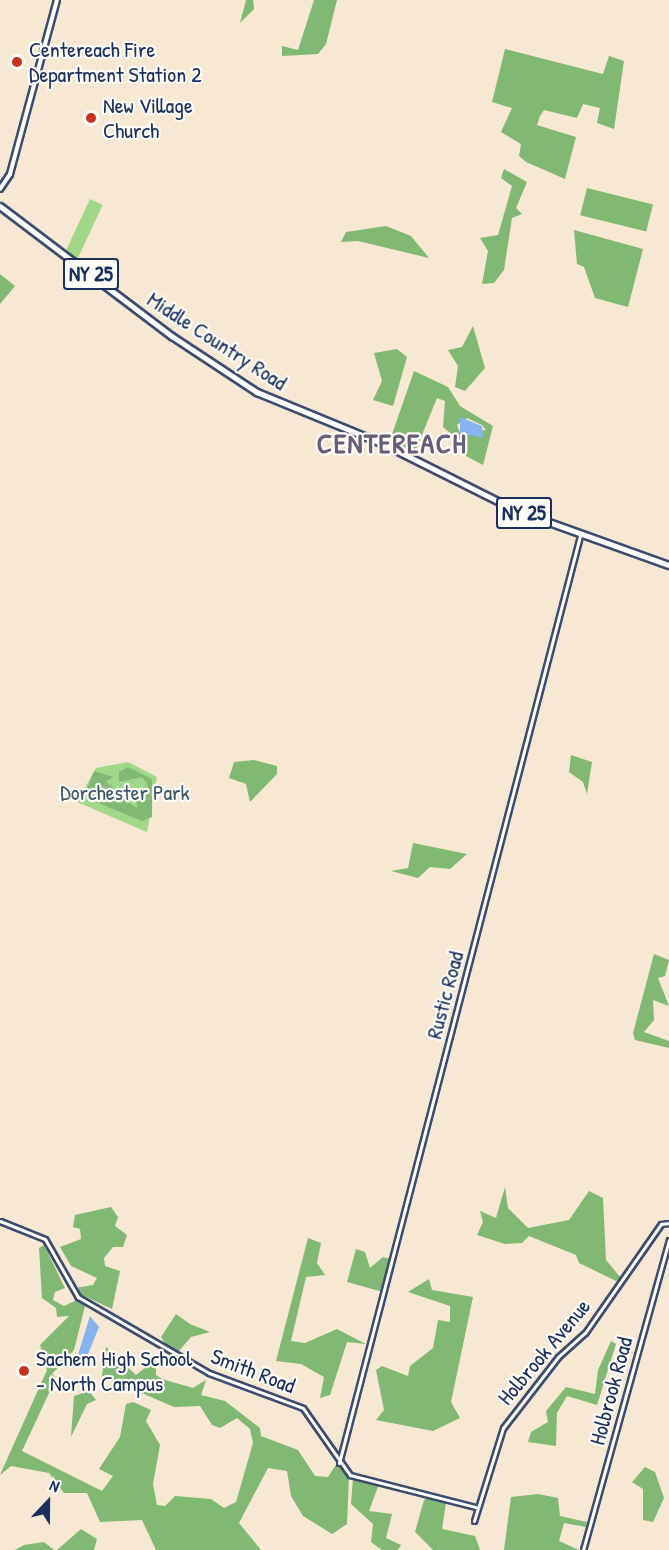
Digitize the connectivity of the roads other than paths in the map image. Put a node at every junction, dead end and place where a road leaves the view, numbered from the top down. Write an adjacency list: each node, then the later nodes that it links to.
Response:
1 (57, 0): 2 (main road)
2 (0, 189)
3 (0, 206): 4 (main road, Middle Country Road / NY 25)
4 (580, 536): 5 (main road, Middle Country Road / NY 25); 9 (street, Rustic Road)
5 (669, 565)
6 (0, 1221): 9 (street, Smith Road)
7 (669, 1223): 10 (street, Holbrook Avenue)
8 (669, 1240): 12 (street, Holbrook Road)
9 (339, 1463): 10 (street)
10 (476, 1507): 11 (street, Holbrook Avenue)
11 (474, 1521)
12 (583, 1550)

